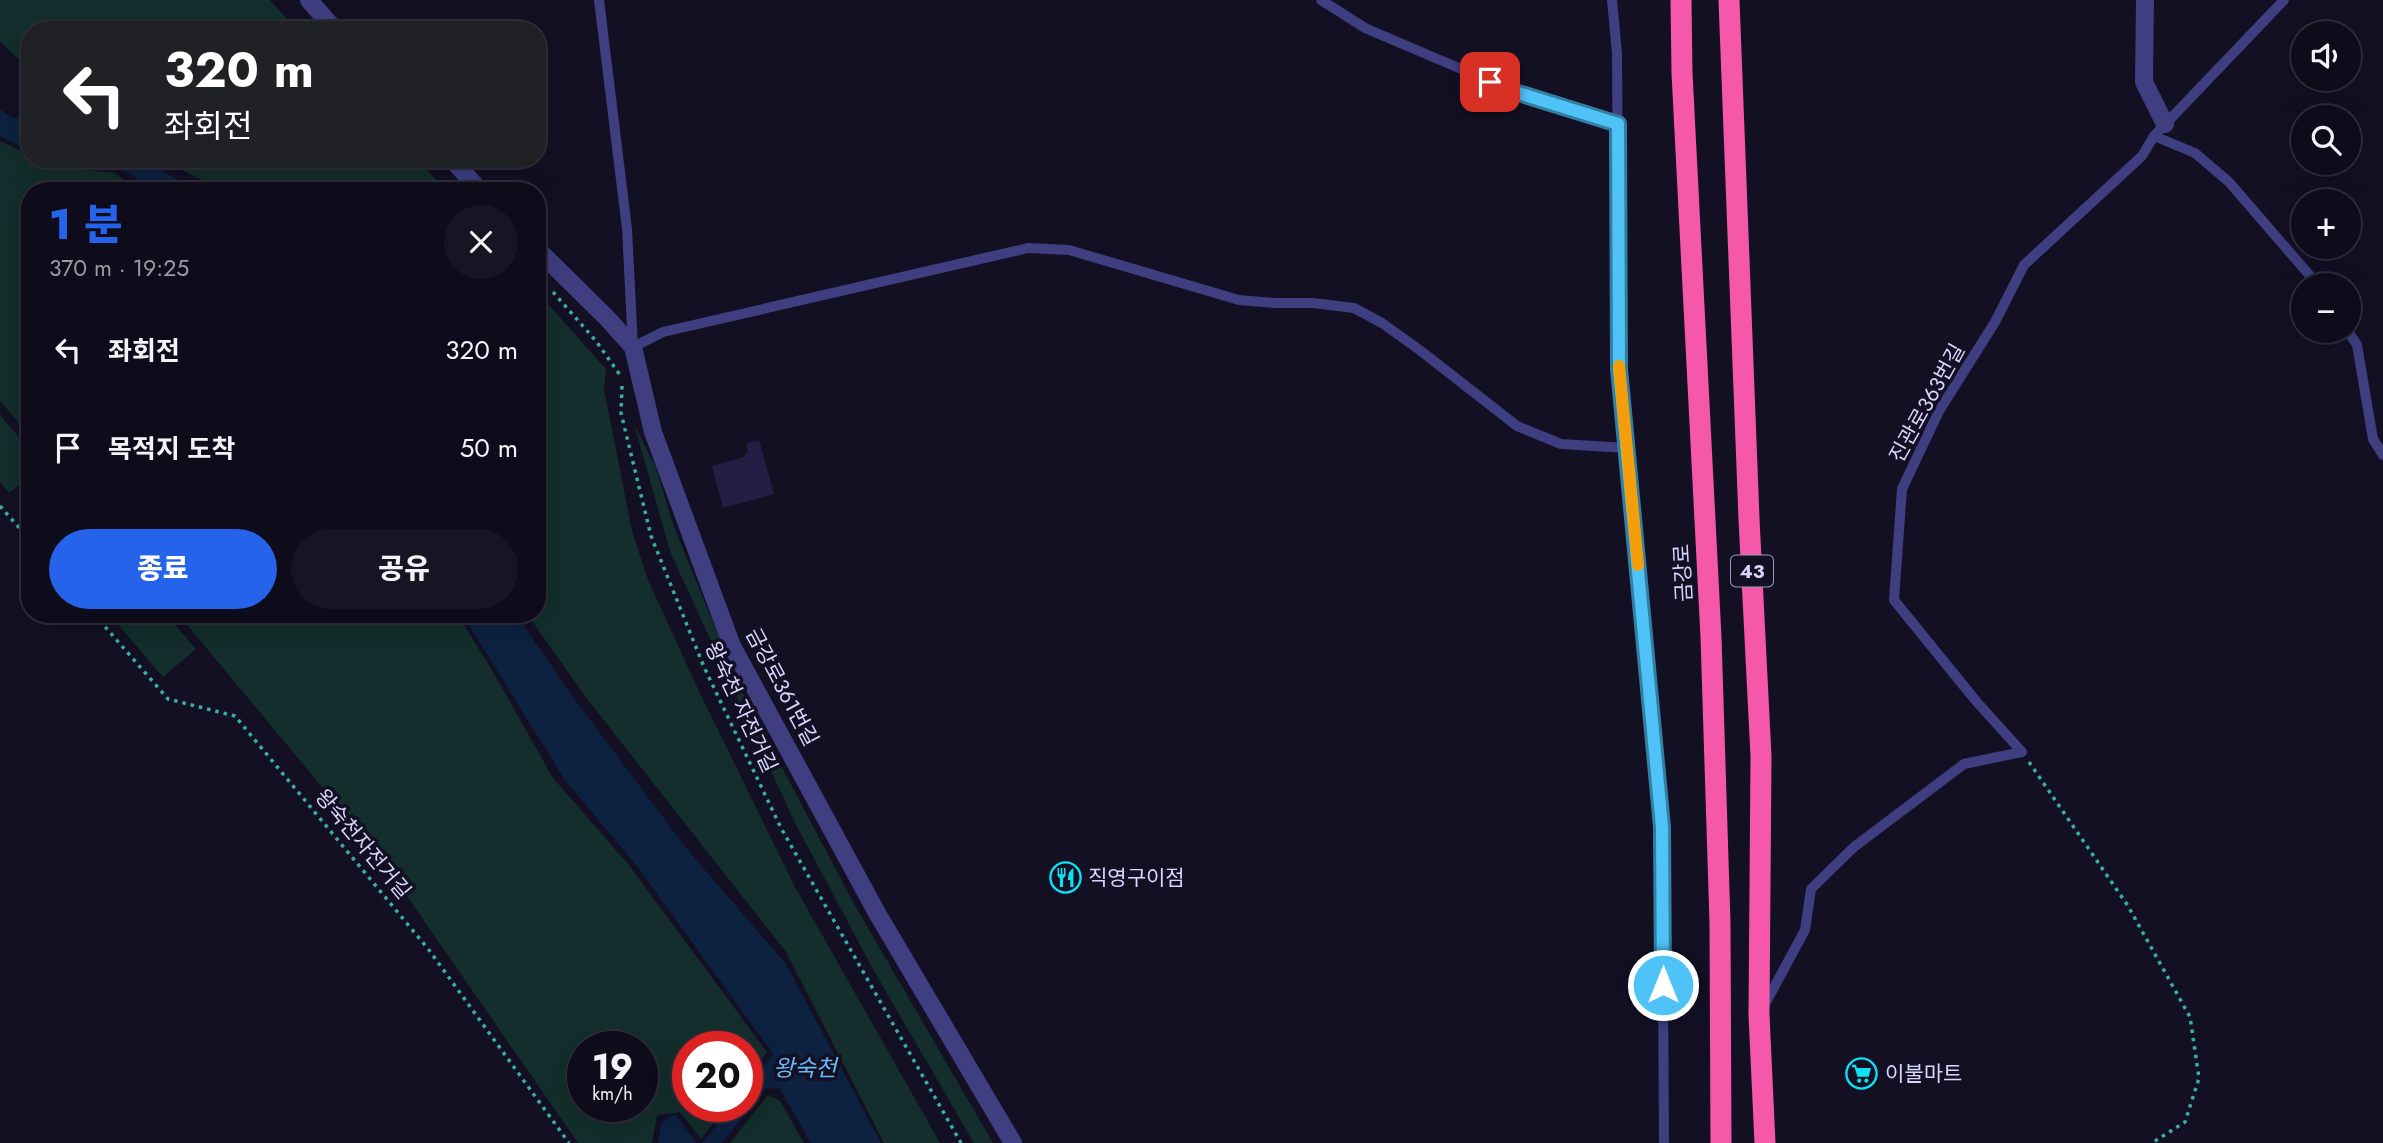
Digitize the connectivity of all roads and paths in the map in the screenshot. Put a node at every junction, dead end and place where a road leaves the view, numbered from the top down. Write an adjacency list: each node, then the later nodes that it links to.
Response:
1 (309, 0): 10 (street)
2 (599, 0): 20 (lane)
3 (1321, 0): 12 (lane)
4 (1612, 0): 12 (lane)
5 (1668, 0): 11 (highway)
6 (1681, 0): 11 (highway, 금강로 / 43)
7 (1729, 0): 27 (highway, 43)
8 (2145, 0): 13 (street)
9 (2284, 0): 13 (lane, 진관로363번길)
10 (327, 21)
11 (1682, 73): 32 (highway, 금강로 / 43)
12 (1618, 124): 21 (lane)
13 (2159, 130): 17 (lane); 26 (lane, 진관로363번길)
14 (460, 168): 15 (street)
15 (472, 182)
16 (546, 258): 20 (street, 금강로361번길)
17 (2308, 273)
18 (546, 284): 29 (path, 왕숙천 자전거길)
19 (2356, 343): 22 (lane)
20 (633, 346): 21 (lane); 30 (street, 금강로361번길)
21 (1627, 448): 31 (lane)
22 (2383, 454)
23 (0, 506): 24 (path)
24 (21, 530)
25 (102, 623): 28 (path, 왕숙천자전거길)
26 (2022, 752): 27 (lane); 34 (path)
27 (1759, 1015): 33 (highway, 43)
28 (569, 1143)
29 (961, 1143)
30 (1013, 1143)
31 (1664, 1143)
32 (1721, 1143)
33 (1765, 1143)
34 (2152, 1143)

